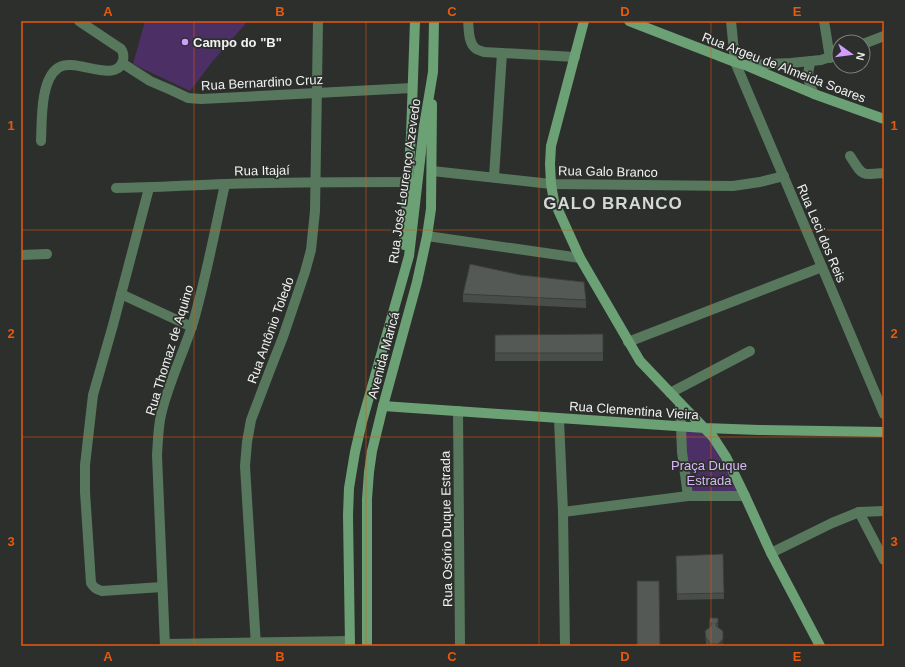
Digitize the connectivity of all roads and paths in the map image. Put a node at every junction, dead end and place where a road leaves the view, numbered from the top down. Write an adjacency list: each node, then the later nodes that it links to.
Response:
1 (79, 21): 17 (street)
2 (318, 21): 21 (street, Rua Antônio Toledo)
3 (415, 21): 20 (street, Rua José Lourenço Azevedo)
4 (434, 21): 19 (street, Rua José Lourenço Azevedo)
5 (468, 21): 13 (street)
6 (584, 21): 14 (street)
7 (630, 21): 18 (street, Rua Argeu de Almeida Soares)
8 (731, 21): 18 (street, Rua Leci dos Reis)
9 (824, 21): 12 (street)
10 (884, 36): 11 (street)
11 (871, 41)
12 (831, 46)
13 (502, 53): 14 (street); 29 (street)
14 (575, 56): 33 (street)
15 (831, 57): 16 (street)
16 (811, 61): 18 (street); 22 (street)
17 (122, 63): 21 (street, Rua Bernardino Cruz); 24 (street)
18 (740, 64): 22 (street, Rua Argeu de Almeida Soares); 28 (street, Rua Leci dos Reis)
19 (433, 72): 26 (street, Avenida Maricá); 41 (street, Rua José Lourenço Azevedo)
20 (412, 88): 21 (street, Rua Bernardino Cruz); 31 (street, Rua José Lourenço Azevedo)
21 (316, 92): 30 (street, Rua Antônio Toledo)
22 (814, 94): 23 (street, Rua Argeu de Almeida Soares)
23 (884, 119)
24 (41, 141)
25 (850, 156): 27 (street)
26 (432, 171): 29 (street, Rua Galo Branco); 36 (street, Avenida Maricá)
27 (884, 173)
28 (784, 176): 33 (street, Rua Galo Branco); 40 (street, Rua Leci dos Reis)
29 (494, 177): 33 (street, Rua Galo Branco)
30 (315, 182): 31 (street, Rua Itajaí); 32 (street, Rua Itajaí); 64 (street, Rua Antônio Toledo)
31 (408, 182): 41 (street, Rua José Lourenço Azevedo)
32 (225, 184): 35 (street, Rua Itajaí); 43 (street, Rua Thomaz de Aquino)
33 (551, 184): 39 (street)
34 (116, 188): 35 (street, Rua Itajaí)
35 (149, 188): 42 (street)
36 (427, 236): 39 (street); 48 (street, Avenida Maricá)
37 (47, 254): 38 (street)
38 (21, 255)
39 (580, 258): 44 (street)
40 (822, 267): 44 (street); 50 (street, Rua Leci dos Reis)
41 (402, 279): 63 (street)
42 (121, 294): 43 (street); 62 (street)
43 (192, 327): 62 (street, Rua Thomaz de Aquino)
44 (628, 342): 46 (street)
45 (750, 351): 46 (street)
46 (670, 393): 47 (street)
47 (680, 403): 52 (street); 53 (street)
48 (383, 406): 49 (street, Rua Clementina Vieira); 66 (street, Avenida Maricá)
49 (458, 411): 51 (street, Rua Clementina Vieira); 67 (street, Rua Osório Duque Estrada)
50 (884, 414)
51 (559, 419): 52 (street, Rua Clementina Vieira); 58 (street)
52 (680, 426): 53 (street, Rua Clementina Vieira); 55 (street)
53 (705, 428): 54 (street, Rua Clementina Vieira); 56 (street)
54 (884, 432)
55 (688, 496): 56 (street); 58 (street)
56 (745, 496): 60 (street)
57 (884, 511): 59 (street)
58 (563, 512): 68 (street)
59 (859, 512): 60 (street); 61 (street)
60 (771, 553): 69 (street)
61 (884, 560)
62 (162, 587): 65 (street, Rua Thomaz de Aquino)
63 (350, 643): 64 (street)
64 (256, 644): 65 (street)
65 (165, 645)
66 (367, 646)
67 (460, 646)
68 (565, 646)
69 (820, 646)

